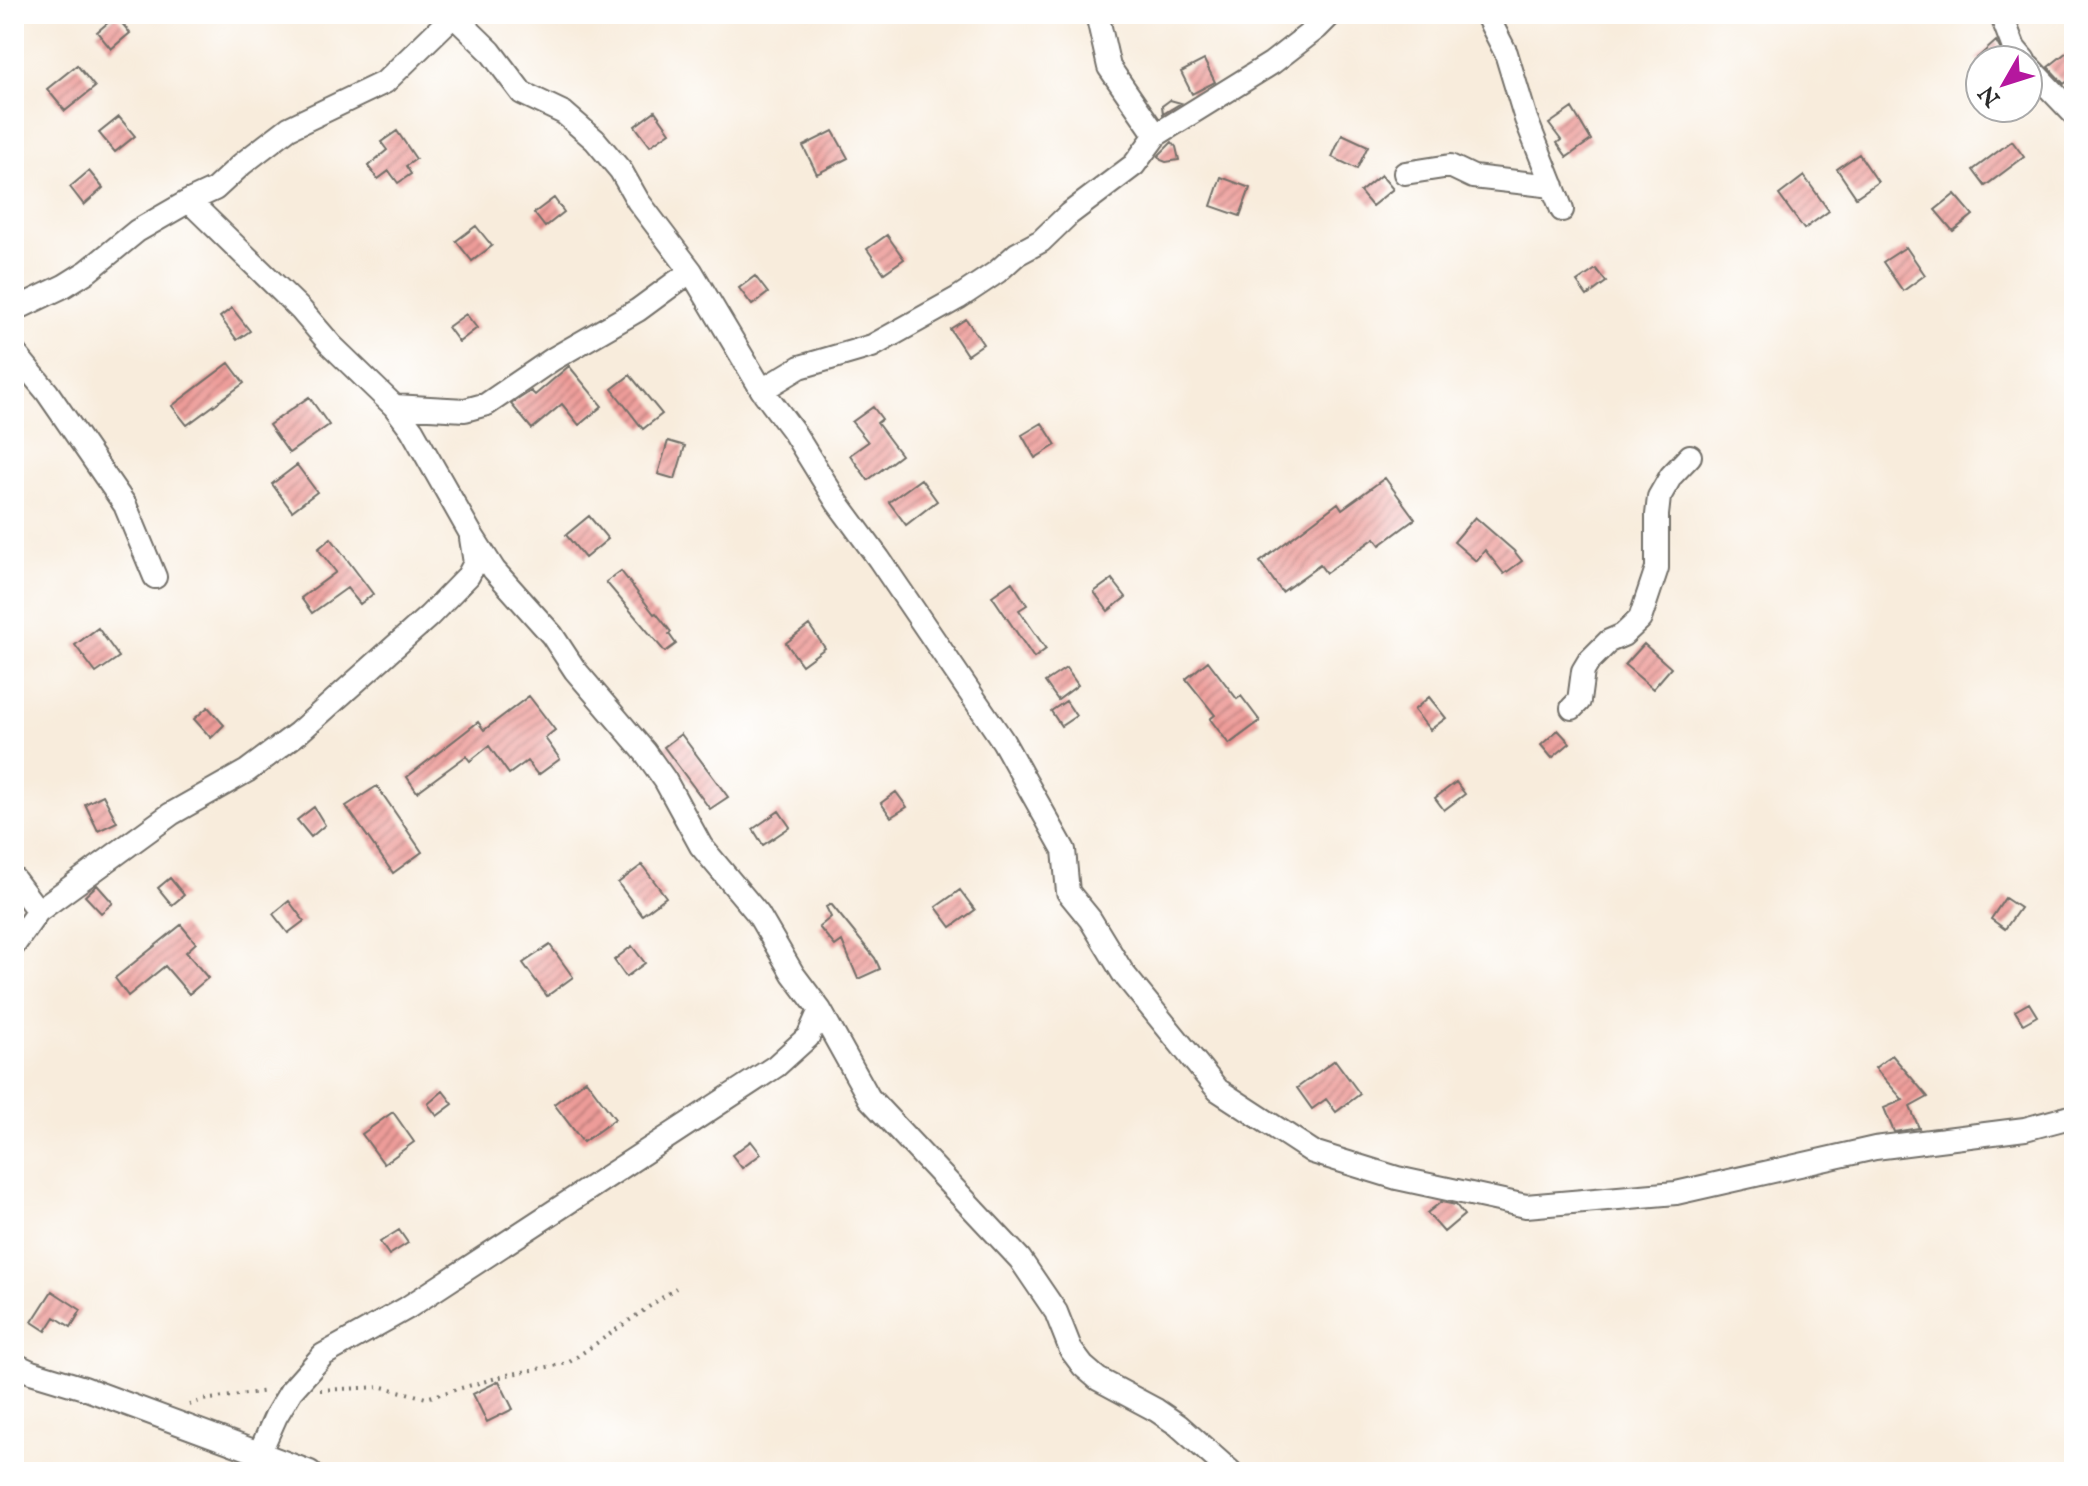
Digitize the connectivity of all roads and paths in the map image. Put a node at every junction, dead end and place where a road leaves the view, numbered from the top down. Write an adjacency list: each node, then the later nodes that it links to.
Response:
1 (1097, 14): 9 (street)
2 (1331, 14): 9 (street)
3 (1486, 14): 11 (street)
4 (2001, 14): 6 (street)
5 (454, 15): 12 (street); 14 (street)
6 (2012, 44)
7 (2044, 83): 8 (street)
8 (2074, 114)
9 (1156, 135): 17 (street)
10 (1405, 173): 11 (street)
11 (1553, 186): 13 (street)
12 (189, 201): 15 (street); 18 (street)
13 (1562, 210)
14 (691, 271): 17 (street); 18 (street)
15 (14, 310)
16 (14, 352): 21 (street)
17 (762, 390): 27 (street)
18 (394, 406): 20 (street)
19 (1690, 456): 22 (street)
20 (471, 534): 24 (street); 26 (street)
21 (155, 577)
22 (1572, 708)
23 (14, 879): 24 (street)
24 (38, 911): 25 (street)
25 (14, 945)
26 (820, 1010): 30 (street); 34 (street)
27 (2074, 1116)
28 (676, 1288): 30 (path)
29 (14, 1364): 31 (street)
30 (291, 1391): 31 (path); 32 (street)
31 (159, 1416): 32 (street)
32 (259, 1454): 33 (street)
33 (310, 1472)
34 (1231, 1472)

